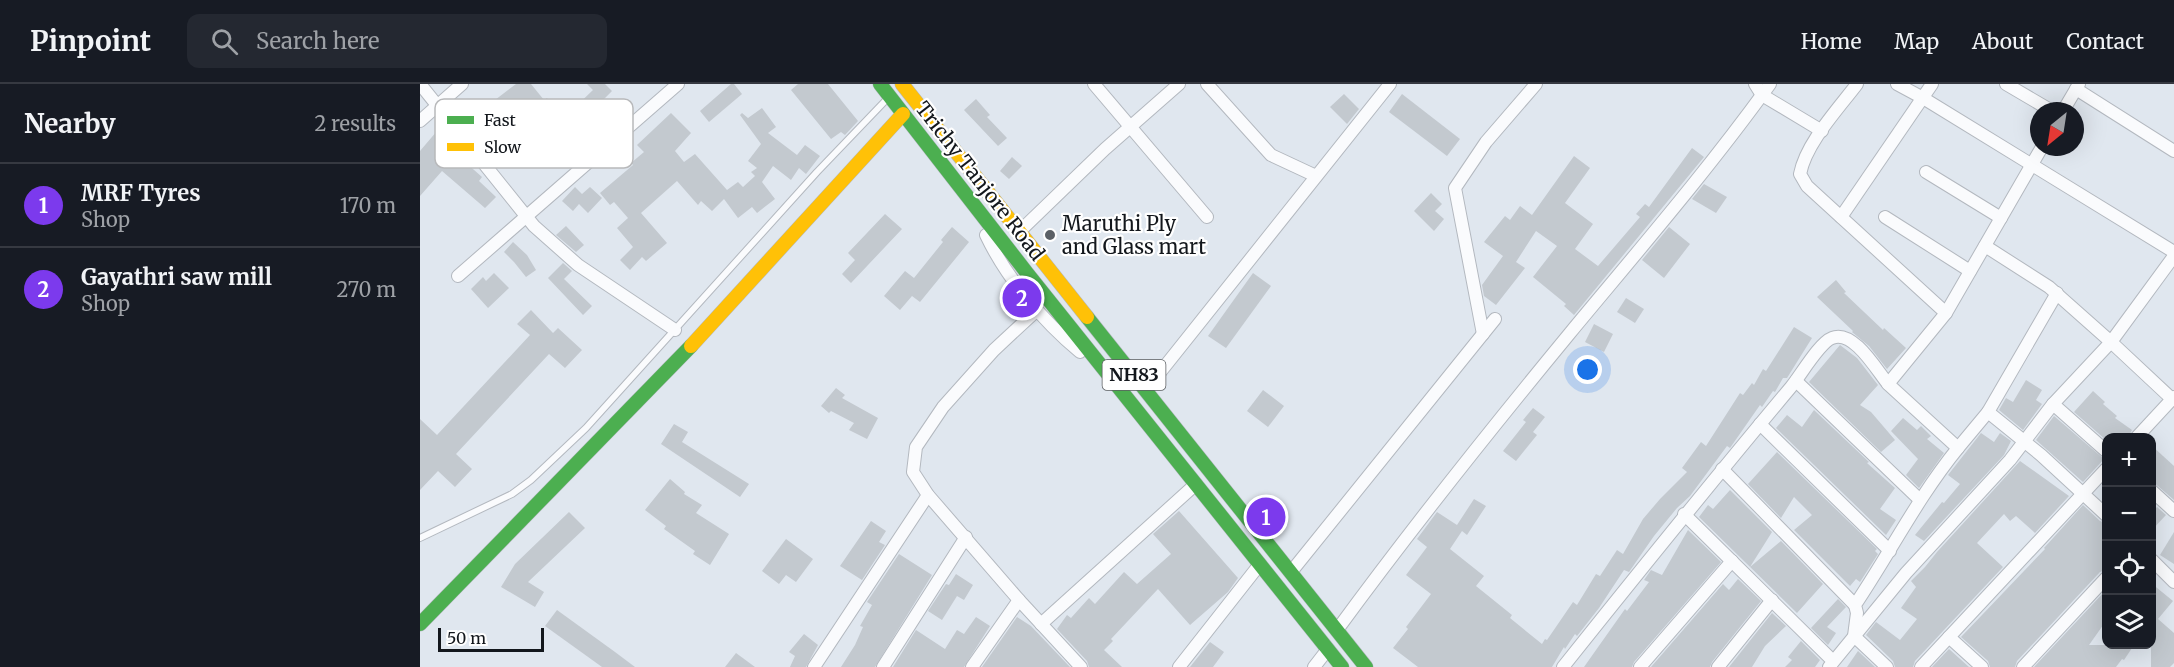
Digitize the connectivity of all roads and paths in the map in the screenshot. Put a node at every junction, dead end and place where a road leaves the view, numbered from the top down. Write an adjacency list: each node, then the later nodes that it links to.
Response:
1 (420, 84): 22 (street)
2 (462, 84): 21 (street)
3 (678, 84): 28 (street)
4 (880, 84): 19 (main road, Trichy Tanjore Road / NH83)
5 (902, 84): 44 (main road, Trichy Tanjore Road / NH83)
6 (1094, 84): 29 (street)
7 (1179, 84): 29 (street)
8 (1207, 84): 37 (street)
9 (1390, 84): 37 (street)
10 (1536, 84): 54 (street)
11 (1755, 84): 18 (street)
12 (1770, 84): 18 (street)
13 (1857, 84): 30 (street)
14 (1897, 84): 20 (street)
15 (1932, 84): 20 (street)
16 (2006, 84): 23 (street)
17 (2078, 86): 24 (street); 31 (street)
18 (1762, 95): 30 (street); 92 (street)
19 (889, 96): 26 (main road, Trichy Tanjore Road / NH83); 53 (lane)
20 (1923, 98): 33 (street); 41 (street)
21 (445, 99)
22 (435, 102)
23 (2037, 102)
24 (2068, 102)
25 (435, 108): 27 (street)
26 (903, 114): 38 (main road, Trichy Tanjore Road / NH83); 90 (main road)
27 (420, 121)
28 (633, 123)
29 (1131, 126): 40 (street); 44 (street)
30 (1822, 132): 41 (street)
31 (2174, 151)
32 (2037, 156): 33 (street)
33 (2032, 165): 43 (street); 46 (street)
34 (489, 168): 39 (street)
35 (582, 168): 39 (street)
36 (1926, 172): 43 (street)
37 (1316, 176): 59 (street)
38 (975, 206): 50 (street); 56 (main road, Trichy Tanjore Road / NH83)
39 (527, 216): 48 (street); 53 (street)
40 (1207, 217)
41 (1841, 217): 51 (street)
42 (1886, 217): 47 (street)
43 (2001, 218): 45 (street)
44 (1020, 231): 59 (main road, Trichy Tanjore Road / NH83)
45 (1985, 246): 47 (street); 49 (street)
46 (2174, 254): 55 (street)
47 (1970, 271): 51 (street)
48 (458, 276)
49 (2056, 293): 55 (street); 62 (street)
50 (1037, 310): 56 (street); 72 (street)
51 (1946, 313): 58 (street)
52 (1495, 319): 54 (street)
53 (675, 330): 79 (lane)
54 (1483, 334): 84 (street)
55 (2111, 342): 60 (street); 61 (street)
56 (1107, 373): 70 (main road, Trichy Tanjore Road / NH83)
57 (1797, 381): 58 (street); 63 (street); 74 (street)
58 (1888, 384): 67 (street)
59 (1146, 390): 84 (main road, Trichy Tanjore Road / NH83)
60 (2173, 398): 64 (street)
61 (2053, 404): 65 (street); 66 (street)
62 (1988, 412): 65 (street); 67 (street)
63 (1761, 424): 68 (street); 80 (street)
64 (2141, 433)
65 (2024, 441): 71 (street); 93 (street)
66 (2102, 447)
67 (1958, 448): 74 (street)
68 (1722, 469): 77 (street); 89 (street)
69 (2102, 473): 71 (street)
70 (1196, 484): 82 (main road, Trichy Tanjore Road / NH83); 91 (street)
71 (2084, 493): 75 (street); 94 (street)
72 (928, 495): 78 (street); 97 (street)
73 (2156, 495): 76 (street)
74 (1920, 500): 80 (street)
75 (2102, 511)
76 (2174, 511)
77 (1684, 514): 81 (street); 105 (street)
78 (966, 537): 87 (street); 98 (street)
79 (420, 538)
80 (1890, 551): 89 (street)
81 (1732, 561): 88 (street); 106 (street)
82 (1260, 564): 95 (main road, Trichy Tanjore Road / NH83); 101 (street)
83 (2156, 565): 86 (street)
84 (1291, 572): 92 (main road, Trichy Tanjore Road / NH83)
85 (2102, 582): 111 (street)
86 (2174, 582)
87 (1019, 600): 91 (street); 99 (street)
88 (1772, 600): 96 (street); 107 (street)
89 (1855, 604): 93 (street)
90 (420, 624)
91 (1041, 624): 100 (street)
92 (1337, 630): 104 (main road, Trichy Tanjore Road / NH83)
93 (1854, 636): 96 (street); 108 (street)
94 (1949, 637): 109 (street); 110 (street)
95 (1328, 649): 102 (street); 103 (main road, Trichy Tanjore Road / NH83)
96 (1831, 664)
97 (813, 667)
98 (882, 667)
99 (972, 667)
100 (1081, 667)
101 (1179, 667)
102 (1314, 667)
103 (1342, 667)
104 (1366, 667)
105 (1563, 667)
106 (1640, 667)
107 (1718, 667)
108 (1887, 667)
109 (1921, 667)
110 (1982, 667)
111 (2023, 667)

